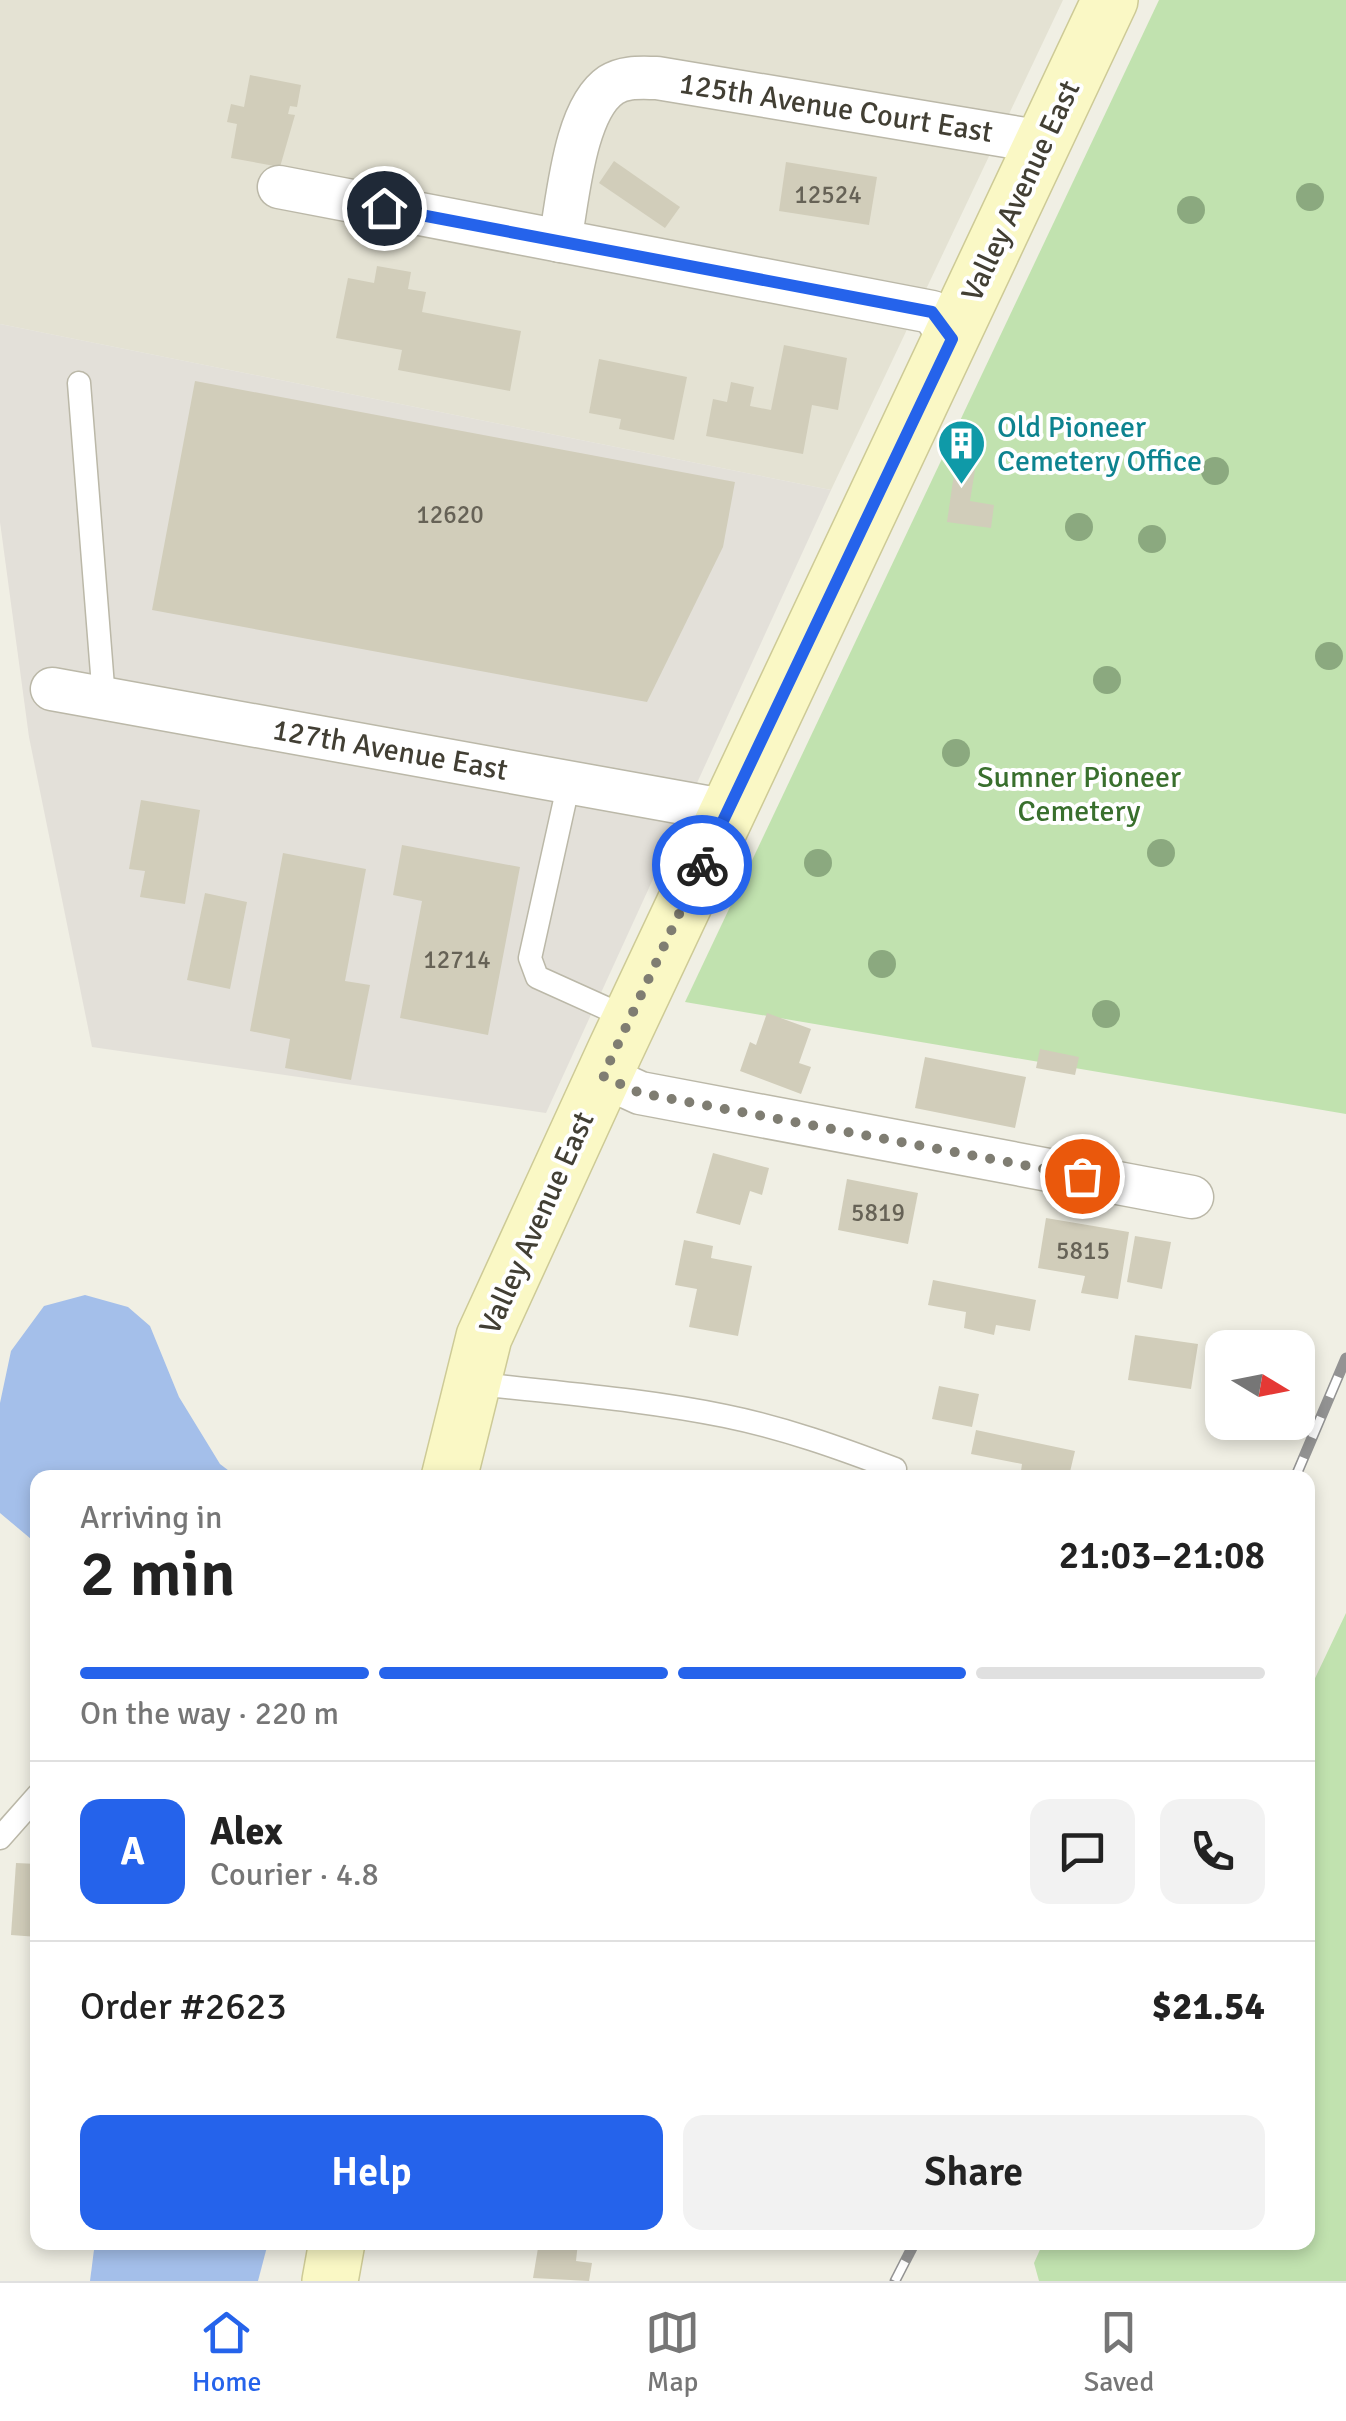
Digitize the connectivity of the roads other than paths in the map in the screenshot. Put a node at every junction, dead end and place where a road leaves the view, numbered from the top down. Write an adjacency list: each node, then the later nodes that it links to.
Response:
1 (1110, 0): 2 (main road, Valley Avenue East)
2 (1043, 142): 4 (street, 125th Avenue Court East); 5 (main road, Valley Avenue East)
3 (279, 187): 4 (street)
4 (560, 242): 5 (street)
5 (952, 339): 10 (main road, Valley Avenue East)
6 (79, 383): 8 (lane)
7 (52, 689): 8 (street, 127th Avenue East)
8 (104, 699): 9 (street, 127th Avenue East)
9 (569, 782): 10 (street, 127th Avenue East); 11 (lane)
10 (728, 811): 11 (main road, Valley Avenue East)
11 (630, 1019): 12 (main road, Valley Avenue East)
12 (603, 1076): 13 (street); 14 (main road, Valley Avenue East)
13 (1192, 1197)
14 (471, 1384): 15 (lane); 16 (main road, Valley Avenue East)
15 (896, 1469)
16 (451, 1470)
17 (30, 1805): 18 (lane)
18 (0, 1838)
19 (335, 2250): 20 (main road)
20 (330, 2281)

